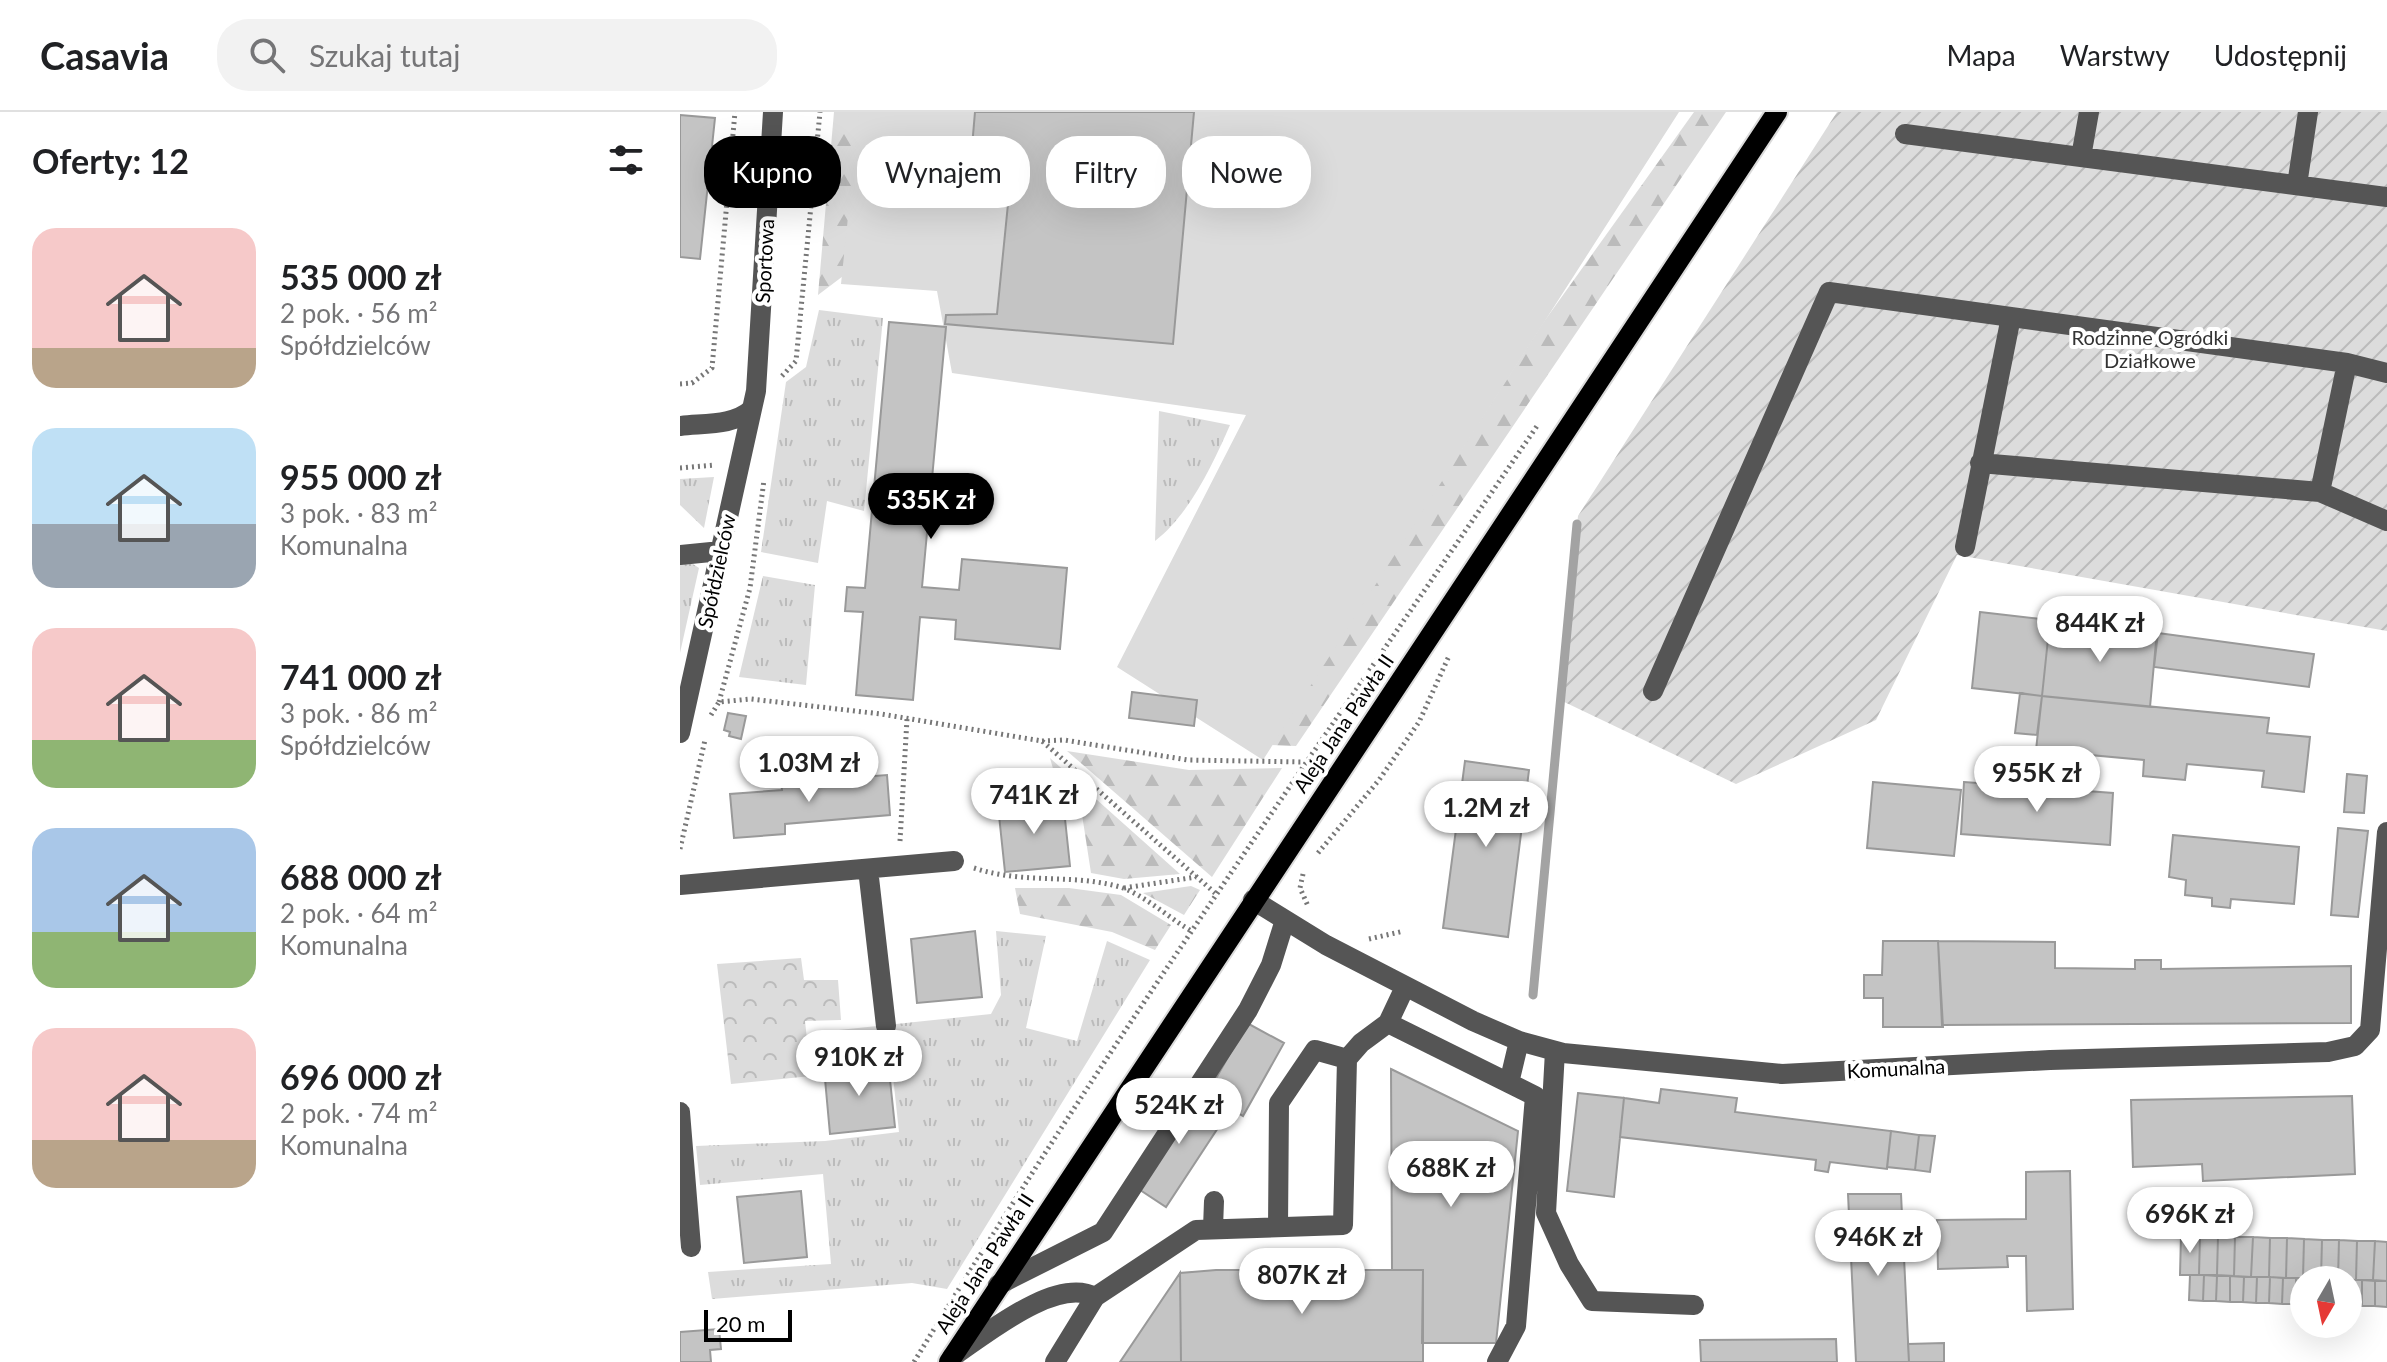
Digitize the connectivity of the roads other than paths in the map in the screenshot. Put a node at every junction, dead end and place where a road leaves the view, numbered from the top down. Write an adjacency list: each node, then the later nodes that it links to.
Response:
1 (773, 112): 12 (street, Sportowa)
2 (1777, 112): 26 (main road, Aleja Jana Pawła II)
3 (2089, 112): 6 (street)
4 (2308, 112): 7 (street)
5 (1905, 134): 6 (street)
6 (2081, 157): 7 (street)
7 (2297, 185): 8 (street)
8 (2387, 197)
9 (2011, 317): 10 (street); 14 (street); 20 (street)
10 (2347, 363): 11 (street); 15 (street)
11 (2387, 373)
12 (752, 409): 13 (street); 18 (street, Spółdzielców)
13 (680, 426)
14 (1980, 463): 15 (street); 17 (street)
15 (2320, 492): 16 (street)
16 (2387, 521)
17 (1965, 547)
18 (721, 551): 19 (street); 21 (street, Spółdzielców)
19 (680, 555)
20 (1653, 691)
21 (680, 733)
22 (2387, 832): 32 (street, Komunalna)
23 (954, 861): 24 (street)
24 (868, 869): 25 (street); 30 (street)
25 (680, 885)
26 (1253, 900): 27 (street, Komunalna); 40 (main road, Aleja Jana Pawła II)
27 (1285, 920): 28 (street, Komunalna); 40 (street)
28 (1405, 987): 29 (street); 31 (street, Komunalna)
29 (1388, 1023): 33 (street); 34 (street)
30 (886, 1026)
31 (1519, 1041): 32 (street, Komunalna); 34 (street)
32 (1555, 1051): 42 (street)
33 (1347, 1059): 37 (street); 37 (street)
34 (1509, 1083): 45 (street)
35 (680, 1112): 39 (street)
36 (1214, 1201): 38 (street)
37 (1278, 1227): 38 (street)
38 (1213, 1228): 41 (street)
39 (691, 1247)
40 (998, 1285): 43 (main road, Aleja Jana Pawła II)
41 (1095, 1297): 43 (street); 44 (street)
42 (1694, 1305)
43 (950, 1359)
44 (1055, 1362)
45 (1497, 1362)

